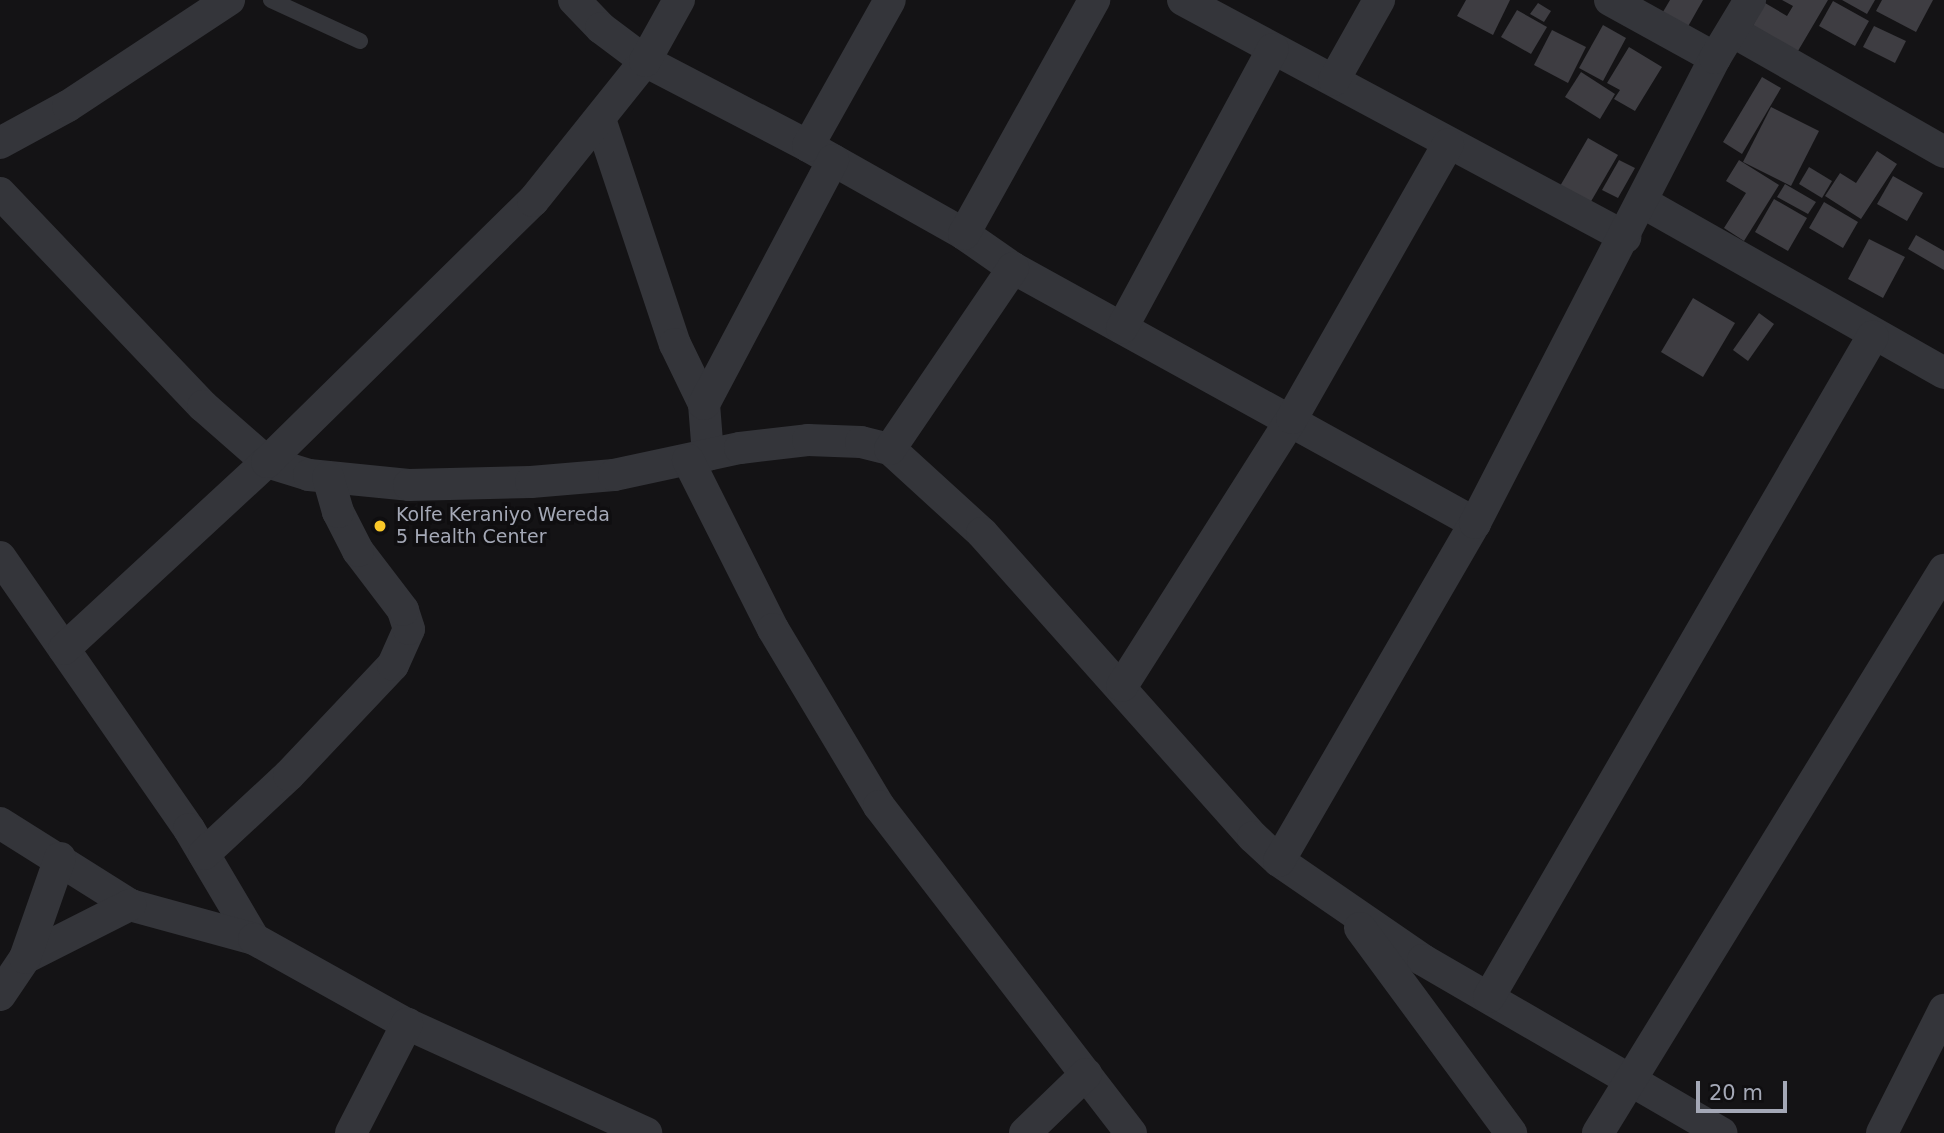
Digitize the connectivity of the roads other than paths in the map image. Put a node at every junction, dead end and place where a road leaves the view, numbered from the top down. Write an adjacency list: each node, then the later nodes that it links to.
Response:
1 (229, 0): 18 (street)
2 (271, 0): 12 (lane)
3 (574, 0): 15 (street)
4 (679, 0): 15 (street)
5 (890, 0): 21 (street)
6 (1094, 0): 24 (street)
7 (1183, 0): 13 (street)
8 (1379, 0): 16 (street)
9 (1610, 0): 14 (street)
10 (1750, 0): 11 (street)
11 (1732, 32): 14 (street); 20 (street)
12 (360, 41)
13 (1273, 49): 16 (street); 27 (street)
14 (1715, 58): 23 (street)
15 (645, 61): 17 (street); 21 (street)
16 (1334, 80): 19 (street)
17 (600, 119): 30 (street); 34 (street)
18 (0, 143)
19 (1448, 144): 25 (street); 31 (street)
20 (1944, 152)
21 (820, 153): 24 (street); 30 (street)
22 (0, 193): 34 (street)
23 (1642, 202): 25 (street); 28 (street)
24 (964, 234): 26 (street)
25 (1625, 237): 36 (street)
26 (1013, 268): 27 (street); 32 (street)
27 (1122, 328): 31 (street)
28 (1873, 336): 29 (street); 50 (street)
29 (1944, 373)
30 (704, 404): 33 (street)
31 (1292, 418): 36 (street); 40 (street)
32 (890, 449): 33 (street); 40 (street)
33 (698, 457): 35 (street); 53 (street)
34 (267, 463): 35 (street); 39 (street)
35 (328, 477): 42 (street)
36 (1475, 523): 44 (street)
37 (0, 557): 39 (street)
38 (1944, 570): 54 (street)
39 (64, 649): 42 (street)
40 (1122, 686): 44 (street)
41 (0, 823): 43 (street)
42 (204, 854): 47 (street)
43 (60, 858): 45 (street); 48 (street)
44 (1279, 861): 46 (street)
45 (130, 905): 47 (street); 48 (street)
46 (1348, 911): 50 (street); 59 (street)
47 (254, 939): 52 (street)
48 (24, 958): 49 (street)
49 (0, 995)
50 (1489, 997): 54 (street)
51 (1944, 1010): 62 (street)
52 (407, 1024): 55 (street); 56 (street)
53 (1086, 1074): 57 (street); 58 (street)
54 (1629, 1078): 60 (street); 61 (street)
55 (351, 1133)
56 (646, 1133)
57 (1025, 1133)
58 (1131, 1133)
59 (1511, 1133)
60 (1598, 1133)
61 (1722, 1133)
62 (1882, 1133)

